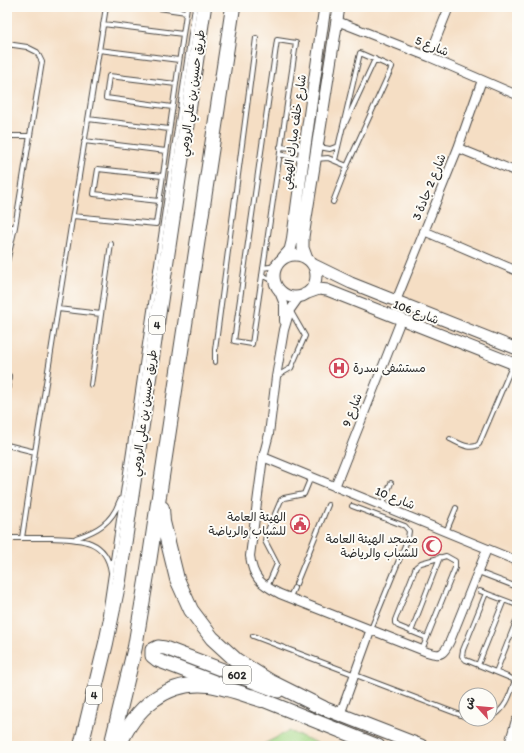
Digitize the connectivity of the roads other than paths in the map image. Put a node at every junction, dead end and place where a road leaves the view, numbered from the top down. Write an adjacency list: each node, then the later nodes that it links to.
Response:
1 (106, 7): 11 (lane)
2 (152, 7): 9 (lane)
3 (195, 7): 80 (lane)
4 (204, 7): 119 (highway, طريق حسين بن علي الرومي / 4)
5 (233, 7): 77 (highway, 4)
6 (325, 7): 33 (street, شارع خلف مبارك الهيفي)
7 (339, 7): 10 (street, شارع خلف مبارك الهيفي)
8 (449, 7): 16 (street)
9 (186, 9): 12 (lane)
10 (337, 21): 16 (street, شارع 5); 29 (street, شارع خلف مبارك الهيفي)
11 (103, 24): 12 (lane); 15 (lane)
12 (183, 34): 18 (lane)
13 (256, 38): 66 (lane)
14 (7, 44): 27 (lane)
15 (99, 50): 18 (lane); 23 (lane)
16 (429, 57): 19 (street, شارع 5)
17 (375, 59): 25 (lane); 25 (lane); 39 (lane)
18 (179, 60): 20 (lane)
19 (482, 80): 21 (street, شارع 5); 32 (street, شارع 2 جادة 3)
20 (176, 84): 22 (lane); 22 (lane)
21 (517, 94)
22 (172, 107): 24 (lane)
23 (88, 119): 24 (lane); 28 (lane)
24 (169, 129): 34 (lane)
25 (340, 135): 30 (lane)
26 (7, 136): 27 (lane)
27 (30, 136): 46 (lane)
28 (84, 141): 34 (lane); 44 (lane)
29 (318, 146): 30 (lane); 36 (street, شارع خلف مبارك الهيفي)
30 (338, 146): 38 (lane)
31 (280, 147): 33 (lane); 35 (lane); 54 (lane)
32 (458, 148): 40 (street); 47 (street, شارع 2 جادة 3)
33 (304, 149): 37 (street, شارع خلف مبارك الهيفي)
34 (166, 151): 41 (lane)
35 (280, 154): 37 (lane); 52 (lane)
36 (316, 159): 38 (lane); 49 (street, شارع خلف مبارك الهيفي)
37 (303, 160): 51 (street, شارع خلف مبارك الهيفي)
38 (334, 160): 39 (lane)
39 (347, 166): 43 (lane)
40 (517, 172)
41 (162, 176): 42 (lane); 42 (lane)
42 (159, 201): 44 (lane)
43 (332, 202)
44 (73, 216): 60 (lane)
45 (7, 227): 46 (lane)
46 (15, 227): 50 (lane)
47 (424, 232): 53 (street); 59 (street, شارع 2 جادة 3)
48 (111, 244): 62 (lane)
49 (310, 261): 51 (street); 56 (street, شارع 106); 57 (street)
50 (7, 262)
51 (280, 262): 52 (lane); 55 (street)
52 (263, 268): 54 (lane)
53 (517, 271)
54 (262, 275): 55 (lane)
55 (276, 284): 57 (street); 64 (street)
56 (363, 288): 58 (street); 59 (street, شارع 106)
57 (302, 295): 58 (street, شارع 106); 61 (street)
58 (355, 301): 63 (street, شارع 106)
59 (396, 301): 65 (street, شارع 106)
60 (58, 309): 62 (lane); 74 (lane)
61 (290, 310): 64 (street); 69 (lane)
62 (101, 314): 70 (lane)
63 (401, 320): 67 (street, شارع 106); 79 (street, شارع 9)
64 (284, 330): 69 (street)
65 (517, 349)
66 (215, 362)
67 (515, 364): 72 (lane)
68 (9, 376): 71 (lane)
69 (276, 377): 75 (street)
70 (91, 385)
71 (7, 395)
72 (450, 440)
73 (7, 446): 74 (lane)
74 (35, 452): 87 (lane)
75 (263, 457): 76 (street, شارع 10); 94 (street)
76 (311, 477): 79 (street, شارع 10); 94 (lane)
77 (160, 480): 115 (highway); 122 (highway, 4)
78 (391, 483): 83 (lane)
79 (334, 487): 83 (street, شارع 10)
80 (123, 492): 88 (lane); 93 (lane)
81 (328, 505): 98 (lane)
82 (352, 506): 103 (lane)
83 (382, 506): 85 (street, شارع 10)
84 (456, 508): 85 (lane)
85 (446, 532): 89 (street, شارع 10)
86 (7, 538): 87 (lane)
87 (22, 538): 88 (lane)
88 (75, 538): 93 (lane)
89 (487, 549): 91 (street, شارع 10); 92 (street)
90 (440, 557): 104 (lane); 104 (lane); 106 (lane)
91 (517, 561)
92 (478, 572): 95 (lane); 107 (street)
93 (111, 577): 101 (lane)
94 (267, 587): 98 (street)
95 (517, 587)
96 (480, 591): 97 (lane)
97 (486, 593): 99 (lane); 108 (lane)
98 (290, 597): 103 (street)
99 (504, 600): 100 (lane); 108 (lane)
100 (517, 605)
101 (104, 618)
102 (517, 619): 109 (lane)
103 (370, 629): 107 (street); 111 (street)
104 (411, 632): 106 (lane)
105 (253, 636): 111 (lane)
106 (427, 638): 107 (lane)
107 (422, 650)
108 (478, 665): 109 (lane)
109 (496, 672): 112 (lane)
110 (517, 674): 112 (lane)
111 (354, 675): 117 (lane); 118 (street)
112 (515, 680): 116 (lane)
113 (92, 681): 119 (lane)
114 (262, 700): 115 (main road, 602); 123 (highway); 124 (main road, 602)
115 (323, 708): 118 (main road, 602)
116 (498, 713)
117 (458, 714)
118 (340, 715): 125 (main road, 602)
119 (88, 720): 121 (highway, طريق حسين بن علي الرومي / 4)
120 (517, 722): 126 (street)
121 (81, 746)
122 (111, 746)
123 (118, 746)
124 (378, 746)
125 (421, 746)
126 (510, 746)

